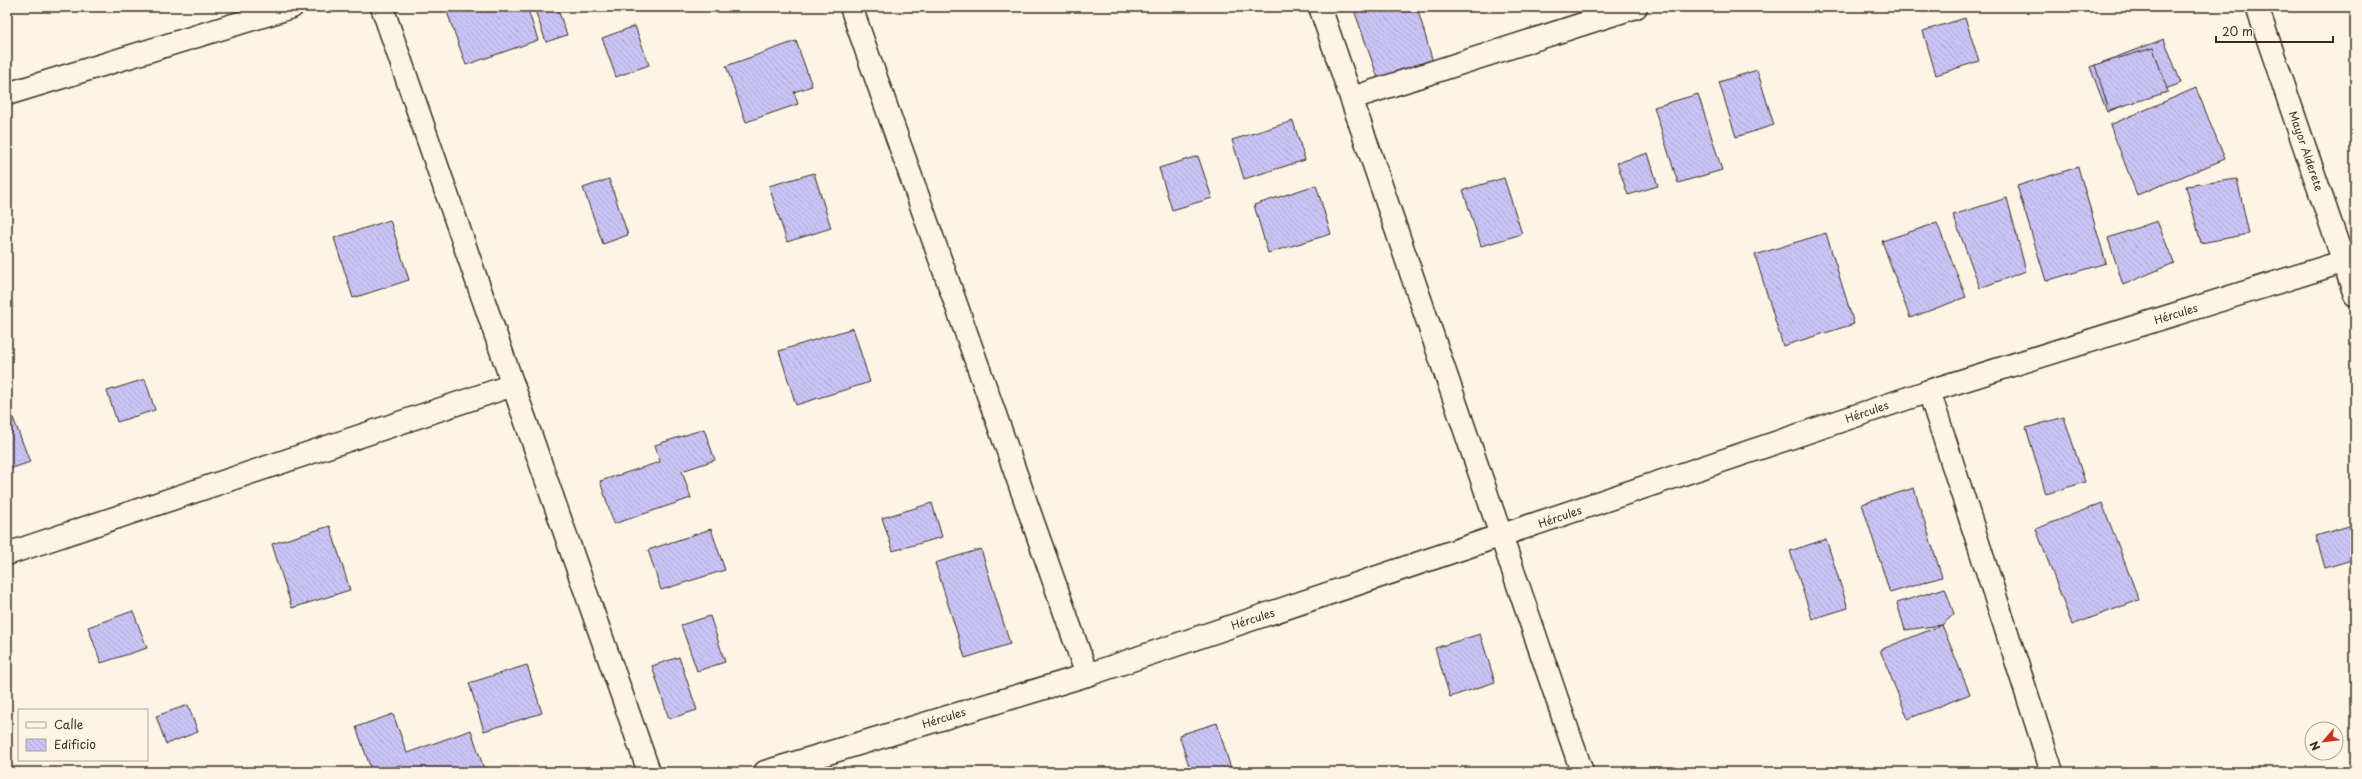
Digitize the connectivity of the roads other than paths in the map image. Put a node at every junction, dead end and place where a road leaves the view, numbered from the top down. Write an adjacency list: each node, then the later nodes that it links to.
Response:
1 (292, 7): 7 (street)
2 (382, 7): 11 (street)
3 (852, 7): 15 (street)
4 (1320, 7): 8 (street)
5 (1636, 7): 8 (street)
6 (2257, 7): 9 (street, Mayor Alderete)
7 (7, 94)
8 (1352, 98): 13 (street)
9 (2349, 260): 10 (street, Mayor Alderete); 12 (street, Hércules)
10 (2355, 294)
11 (513, 386): 14 (street); 16 (street)
12 (1929, 391): 13 (street, Hércules); 19 (street)
13 (1502, 536): 15 (street, Hércules); 18 (street)
14 (7, 554)
15 (1087, 675): 17 (street, Hércules)
16 (649, 772)
17 (765, 772)
18 (1582, 772)
19 (2052, 772)

